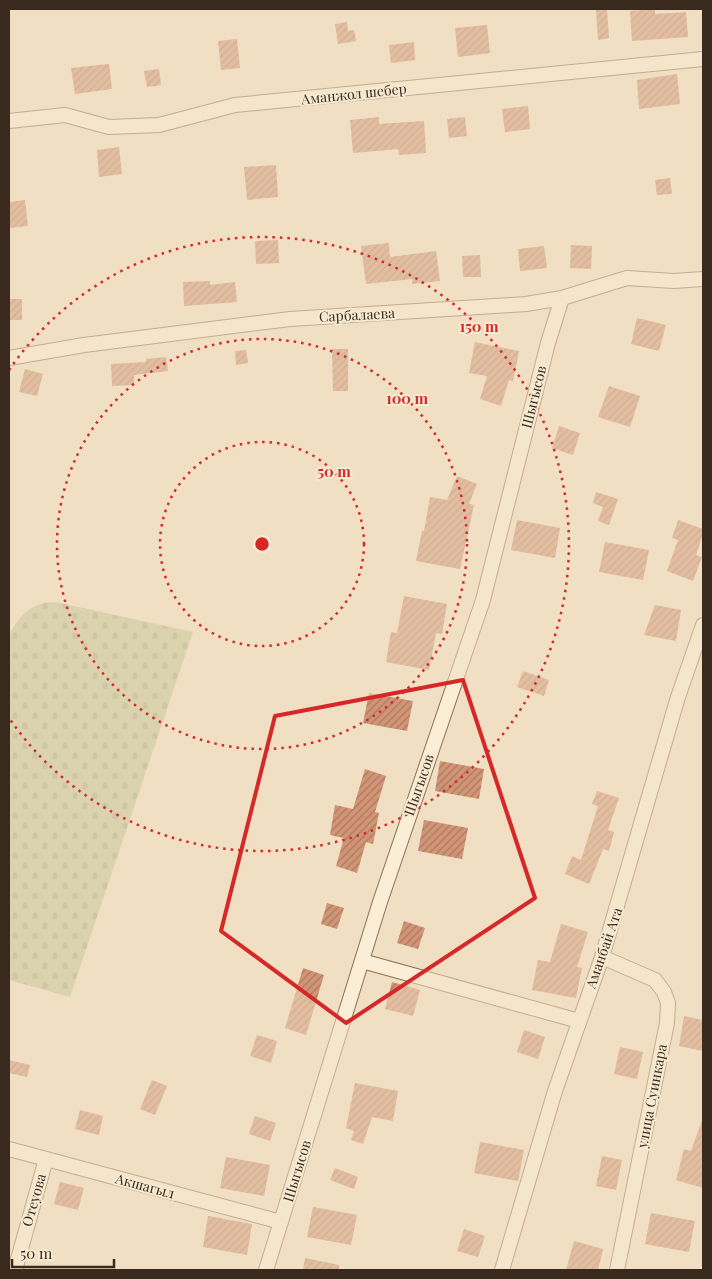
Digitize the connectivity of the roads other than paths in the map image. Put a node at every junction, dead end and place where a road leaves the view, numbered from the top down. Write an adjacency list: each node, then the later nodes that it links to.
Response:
1 (703, 59): 2 (street, Аманжол шебер)
2 (9, 121)
3 (703, 279): 4 (street, Сарбалаева)
4 (562, 298): 5 (street, Сарбалаева); 8 (street, Шыгысов)
5 (9, 358)
6 (703, 626): 7 (street, Аманбай Ата)
7 (602, 957): 9 (street, Аманбай Ата); 16 (street, улица Суинкара)
8 (362, 961): 9 (street); 12 (street, Шыгысов)
9 (579, 1021): 15 (street, Аманбай Ата)
10 (9, 1150): 11 (street, Акшагыл)
11 (46, 1159): 12 (street, Акшагыл); 13 (street, Отеуова)
12 (281, 1222): 14 (street, Шыгысов)
13 (15, 1270)
14 (266, 1270)
15 (502, 1270)
16 (617, 1270)

